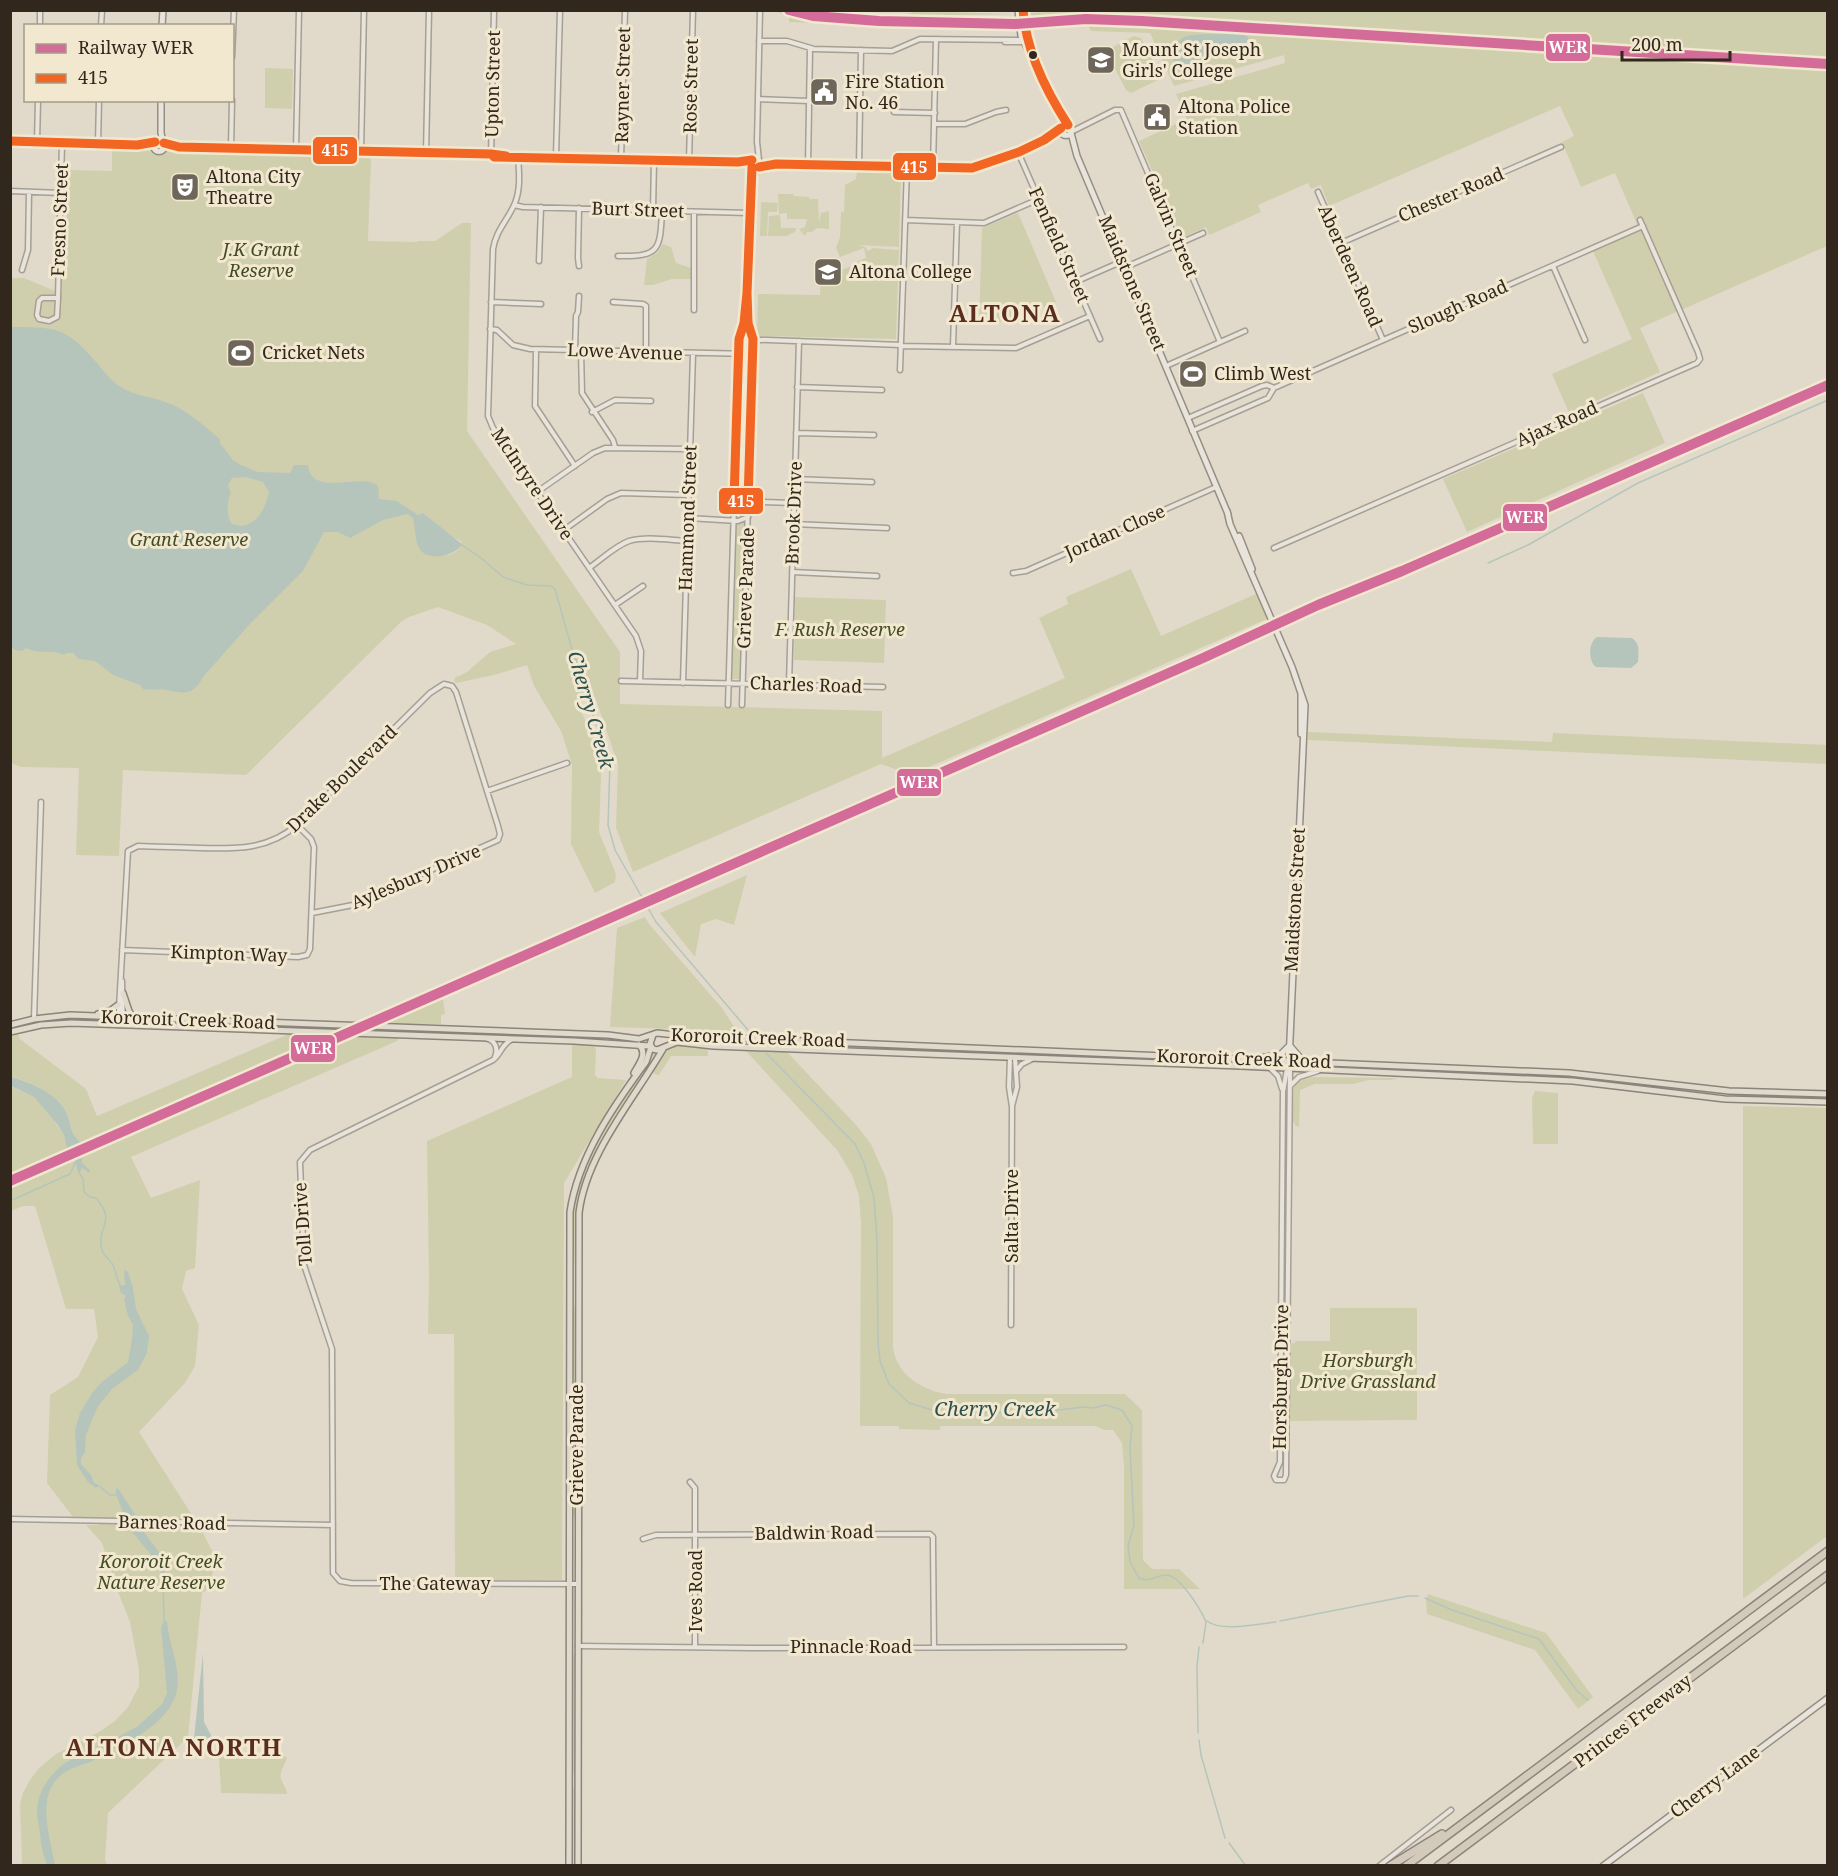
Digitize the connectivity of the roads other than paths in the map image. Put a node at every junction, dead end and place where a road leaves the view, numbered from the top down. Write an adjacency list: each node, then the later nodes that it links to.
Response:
1 (299, 10): 39 (street)
2 (364, 10): 41 (street)
3 (429, 10): 43 (street)
4 (495, 10): 44 (street, Upton Street)
5 (560, 10): 46 (street)
6 (625, 10): 47 (street, Rayner Street)
7 (693, 10): 49 (street, Rose Street)
8 (1018, 10): 12 (street, Maidstone Street)
9 (1023, 10): 12 (street, Maidstone Street)
10 (760, 11): 13 (street, Grieve Parade)
11 (936, 39): 12 (street); 15 (street); 24 (street)
12 (1025, 40): 27 (street, Maidstone Street)
13 (759, 41): 14 (street); 16 (street, Grieve Parade)
14 (810, 49): 15 (street); 17 (street)
15 (861, 50): 52 (street)
16 (758, 99): 17 (street); 50 (street, Grieve Parade)
17 (809, 101): 51 (street)
18 (38, 102): 29 (street)
19 (99, 102): 33 (street)
20 (160, 102): 25 (street)
21 (232, 102): 37 (street)
22 (1006, 110): 26 (street)
23 (894, 112): 24 (street)
24 (935, 113): 26 (street)
25 (160, 120): 30 (street); 32 (street)
26 (934, 124): 54 (street)
27 (1066, 130): 42 (street); 72 (street, Galvin Street); 76 (street, Maidstone Street)
28 (10, 141): 29 (street)
29 (37, 142): 31 (street)
30 (155, 142): 32 (street); 34 (street); 38 (street)
31 (62, 143): 33 (street); 58 (street, Fresno Street)
32 (164, 143): 35 (street); 40 (street)
33 (98, 144): 34 (street)
34 (137, 145): 38 (street)
35 (179, 147): 37 (street); 40 (street)
36 (1561, 147): 73 (street, Chester Road)
37 (231, 148): 39 (street)
38 (154, 150): 40 (street)
39 (296, 150): 41 (street)
40 (162, 151)
41 (361, 152): 43 (street)
42 (1018, 152): 54 (street); 59 (street, Fenfield Street)
43 (426, 154): 44 (street)
44 (491, 155): 45 (street)
45 (520, 156): 46 (street); 60 (street, McIntyre Drive)
46 (556, 157): 47 (street)
47 (621, 159): 48 (street)
48 (654, 160): 49 (street); 63 (street)
49 (689, 161): 50 (street)
50 (756, 163): 51 (street); 66 (street, Grieve Parade)
51 (808, 165): 52 (street)
52 (859, 166): 53 (street)
53 (907, 168): 54 (street); 67 (street)
54 (933, 169)
55 (10, 191): 56 (street)
56 (29, 192): 58 (street); 79 (street)
57 (1318, 192): 73 (street, Aberdeen Road)
58 (61, 193): 83 (street, Fresno Street)
59 (1039, 199): 69 (street); 80 (street, Fenfield Street)
60 (514, 204): 61 (street, Burt Street); 84 (street, McIntyre Drive)
61 (541, 207): 62 (street, Burt Street); 75 (street)
62 (579, 208): 63 (street, Burt Street); 77 (street)
63 (653, 210): 64 (street, Burt Street)
64 (662, 211): 65 (street, Burt Street); 74 (street)
65 (694, 211): 66 (street, Burt Street); 87 (street)
66 (749, 213): 81 (street, Grieve Parade)
67 (905, 220): 69 (street); 98 (street)
68 (1640, 220): 70 (street, Ajax Road)
69 (957, 222): 99 (street)
70 (1643, 226): 78 (street, Slough Road); 136 (street, Ajax Road)
71 (1203, 233): 72 (street)
72 (1179, 243): 76 (street); 97 (street, Galvin Street)
73 (1341, 243): 94 (street, Aberdeen Road)
74 (618, 256)
75 (539, 261)
76 (1124, 264): 80 (street); 107 (street, Maidstone Street)
77 (579, 266)
78 (1553, 266): 94 (street, Slough Road); 95 (street)
79 (21, 270)
80 (1075, 282): 88 (street, Fenfield Street)
81 (747, 293): 91 (street, Grieve Parade); 92 (street, Grieve Parade)
82 (579, 296): 101 (street)
83 (58, 298): 83 (street, Fresno Street)
84 (491, 302): 86 (street); 89 (street, McIntyre Drive)
85 (613, 302): 103 (street)
86 (541, 304)
87 (694, 310)
88 (1090, 316): 93 (street, Fenfield Street); 99 (street)
89 (490, 331): 100 (street, Lowe Avenue); 124 (street, McIntyre Drive)
90 (1245, 331): 97 (street)
91 (739, 339): 92 (street); 106 (street, Grieve Parade)
92 (753, 339): 96 (street); 105 (street, Grieve Parade)
93 (1100, 339)
94 (1383, 340): 110 (street, Slough Road)
95 (1585, 340)
96 (799, 341): 98 (street); 109 (street, Brook Drive)
97 (1220, 342): 107 (street)
98 (901, 345): 99 (street); 108 (street)
99 (953, 346)
100 (536, 350): 101 (street, Lowe Avenue); 120 (street)
101 (575, 351): 102 (street, Lowe Avenue)
102 (581, 351): 103 (street, Lowe Avenue); 113 (street)
103 (646, 353): 104 (street, Lowe Avenue)
104 (693, 354): 106 (street, Lowe Avenue); 119 (street, Hammond Street)
105 (752, 354): 106 (street, Lowe Avenue); 127 (street, Grieve Parade)
106 (739, 356): 126 (street, Grieve Parade)
107 (1166, 366): 114 (street, Maidstone Street)
108 (900, 370)
109 (797, 387): 111 (street); 116 (street, Brook Drive)
110 (1274, 388): 114 (street, Slough Road); 115 (street, Slough Road)
111 (882, 390)
112 (651, 400): 113 (street)
113 (592, 412): 118 (street)
114 (1187, 418): 115 (street, Maidstone Street)
115 (1192, 431): 123 (street, Maidstone Street)
116 (796, 433): 117 (street); 121 (street, Brook Drive)
117 (874, 435)
118 (615, 447): 119 (street); 120 (street)
119 (689, 449): 125 (street, Hammond Street)
120 (575, 466): 124 (street)
121 (794, 479): 122 (street); 128 (street, Brook Drive)
122 (872, 482)
123 (1216, 487): 139 (street, Jordan Close); 175 (street, Maidstone Street)
124 (537, 492): 134 (street, McIntyre Drive)
125 (688, 495): 130 (street, Hammond Street); 134 (street)
126 (734, 501): 127 (street); 131 (street, Grieve Parade)
127 (748, 501): 128 (street); 129 (street, Grieve Parade)
128 (794, 503): 132 (street, Brook Drive)
129 (748, 517): 131 (street); 147 (street, Grieve Parade)
130 (688, 518): 131 (street); 135 (street, Hammond Street)
131 (734, 520): 146 (street, Grieve Parade)
132 (793, 524): 133 (street); 138 (street, Brook Drive)
133 (887, 528)
134 (564, 530): 137 (street, McIntyre Drive)
135 (687, 541): 137 (street); 145 (street, Hammond Street)
136 (1274, 548)
137 (590, 568): 142 (street, McIntyre Drive)
138 (792, 572): 140 (street); 148 (street, Brook Drive)
139 (1013, 573)
140 (877, 576)
141 (643, 586): 142 (street)
142 (615, 605): 144 (street, McIntyre Drive)
143 (621, 681): 144 (street, Charles Road)
144 (640, 681): 145 (street, Charles Road)
145 (683, 682): 146 (street, Charles Road)
146 (729, 683): 147 (street, Charles Road); 151 (street, Grieve Parade)
147 (743, 683): 148 (street, Charles Road); 152 (street, Grieve Parade)
148 (789, 684): 150 (street, Charles Road)
149 (450, 685): 154 (street, Aylesbury Drive); 156 (street, Drake Boulevard)
150 (884, 687)
151 (728, 705)
152 (742, 705)
153 (567, 763): 154 (street)
154 (487, 791): 157 (street, Aylesbury Drive)
155 (41, 802): 165 (street)
156 (297, 825): 157 (street, Kimpton Way); 158 (street, Drake Boulevard)
157 (312, 913): 158 (street, Kimpton Way)
158 (122, 950): 159 (street, Drake Boulevard)
159 (122, 971): 160 (street, Drake Boulevard); 161 (street, Drake Boulevard)
160 (123, 993): 163 (street, Drake Boulevard); 164 (main road)
161 (118, 1005): 162 (main road); 163 (street, Drake Boulevard)
162 (84, 1015): 163 (main road, Kororoit Creek Road); 165 (main road, Kororoit Creek Road)
163 (120, 1017): 164 (main road, Kororoit Creek Road); 167 (street, Drake Boulevard)
164 (133, 1018): 169 (main road, Kororoit Creek Road)
165 (34, 1019): 166 (main road, Kororoit Creek Road)
166 (10, 1025)
167 (121, 1025): 168 (main road, Kororoit Creek Road); 170 (main road, Kororoit Creek Road)
168 (10, 1032)
169 (656, 1034): 172 (main road, Kororoit Creek Road); 177 (main road); 178 (main road)
170 (486, 1038): 171 (main road, Kororoit Creek Road); 186 (street)
171 (518, 1040): 174 (main road, Kororoit Creek Road); 186 (street, Toll Drive)
172 (821, 1041): 173 (main road, Kororoit Creek Road); 180 (main road)
173 (872, 1043): 176 (main road, Kororoit Creek Road); 181 (main road)
174 (639, 1044): 177 (main road, Kororoit Creek Road); 196 (main road)
175 (1289, 1044): 185 (street); 187 (street, Maidstone Street); 188 (street)
176 (909, 1045): 179 (main road, Kororoit Creek Road); 182 (main road)
177 (651, 1047): 178 (main road); 196 (main road)
178 (664, 1047): 180 (main road, Kororoit Creek Road); 222 (main road, Grieve Parade)
179 (1013, 1049): 183 (main road); 185 (main road, Kororoit Creek Road)
180 (821, 1050): 181 (main road, Kororoit Creek Road)
181 (878, 1052): 182 (main road, Kororoit Creek Road)
182 (909, 1054): 183 (main road, Kororoit Creek Road)
183 (1013, 1057): 184 (main road, Kororoit Creek Road); 193 (street, Salta Drive); 204 (street, Salta Drive)
184 (1036, 1058): 190 (main road, Kororoit Creek Road); 193 (street)
185 (1251, 1059): 187 (main road, Kororoit Creek Road)
186 (493, 1060): 216 (street, Toll Drive)
187 (1289, 1061): 188 (main road, Kororoit Creek Road); 191 (main road)
188 (1303, 1061): 189 (main road, Kororoit Creek Road)
189 (1429, 1067): 194 (main road, Kororoit Creek Road); 195 (main road)
190 (1269, 1068): 191 (main road, Kororoit Creek Road); 199 (street)
191 (1289, 1069): 192 (main road, Kororoit Creek Road); 198 (street, Horsburgh Drive); 199 (street, Horsburgh Drive)
192 (1325, 1070): 195 (main road, Kororoit Creek Road); 198 (street)
193 (1017, 1071): 204 (street, Salta Drive)
194 (1530, 1071): 197 (main road); 200 (main road, Kororoit Creek Road)
195 (1428, 1075): 197 (main road, Kororoit Creek Road)
196 (632, 1079): 223 (main road, Grieve Parade)
197 (1530, 1079): 202 (main road, Kororoit Creek Road)
198 (1290, 1088): 206 (street, Horsburgh Drive)
199 (1283, 1092): 205 (street, Horsburgh Drive)
200 (1751, 1092): 201 (main road, Kororoit Creek Road); 202 (main road)
201 (1827, 1094)
202 (1751, 1100): 203 (main road, Kororoit Creek Road)
203 (1827, 1101)
204 (1012, 1107): 211 (street, Salta Drive)
205 (1283, 1131): 206 (street); 207 (street, Horsburgh Drive)
206 (1290, 1132): 208 (street, Horsburgh Drive)
207 (1282, 1198): 208 (street); 209 (street, Horsburgh Drive)
208 (1289, 1198): 210 (street, Horsburgh Drive)
209 (1281, 1304): 210 (street); 212 (street, Horsburgh Drive)
210 (1288, 1304): 213 (street, Horsburgh Drive)
211 (1011, 1325)
212 (1280, 1433): 213 (street); 213 (street, Horsburgh Drive)
213 (1287, 1433)
214 (690, 1482): 217 (street, Ives Road)
215 (10, 1519): 216 (street, Barnes Road)
216 (333, 1525): 218 (street, Toll Drive)
217 (696, 1535): 219 (street, Baldwin Road); 225 (street, Ives Road); 226 (street, Baldwin Road)
218 (333, 1538): 223 (street, The Gateway)
219 (642, 1539)
220 (1827, 1551): 230 (highway, Princes Freeway)
221 (1827, 1575): 236 (highway, Princes Freeway)
222 (577, 1584): 223 (street, The Gateway); 224 (main road, Grieve Parade)
223 (568, 1585): 231 (main road, Grieve Parade)
224 (578, 1646): 225 (street, Pinnacle Road); 232 (main road, Grieve Parade)
225 (695, 1647): 226 (street, Pinnacle Road)
226 (934, 1647): 227 (street, Pinnacle Road)
227 (1124, 1647)
228 (1827, 1698): 237 (street, Cherry Lane)
229 (1451, 1810): 233 (street)
230 (1469, 1819): 234 (highway, Princes Freeway); 235 (highway, Princes Freeway)
231 (569, 1866)
232 (578, 1866)
233 (1379, 1866)
234 (1390, 1866)
235 (1406, 1866)
236 (1438, 1866)
237 (1603, 1866)

